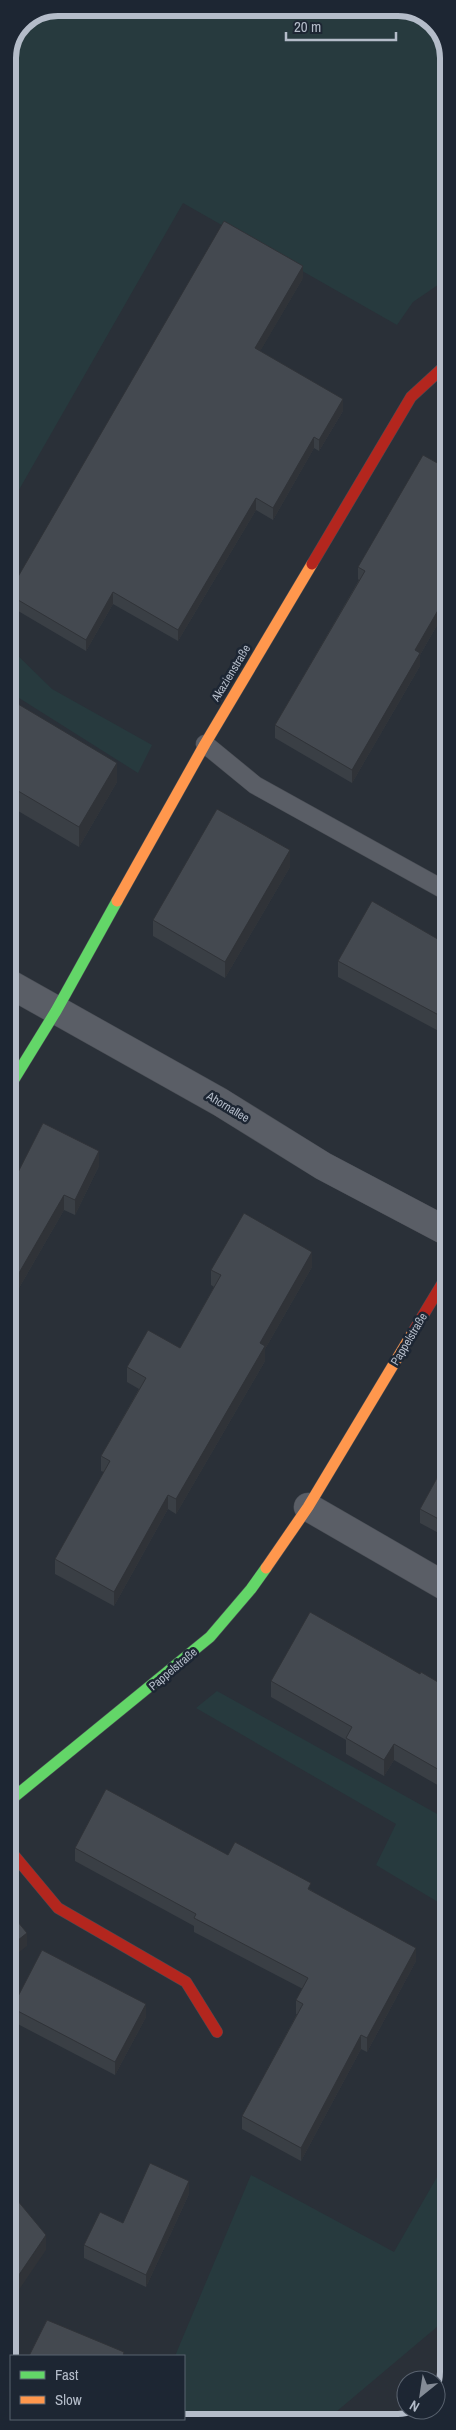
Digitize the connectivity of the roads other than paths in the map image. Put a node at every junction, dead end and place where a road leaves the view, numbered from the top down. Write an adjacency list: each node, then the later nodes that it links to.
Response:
1 (439, 371): 2 (street, Akazienstraße)
2 (205, 744): 3 (lane); 5 (street, Akazienstraße)
3 (439, 887)
4 (16, 988): 5 (street, Ahornallee)
5 (56, 1011): 6 (street, Akazienstraße); 7 (street, Ahornallee)
6 (16, 1075)
7 (440, 1228)
8 (440, 1288): 9 (street, Pappelstraße)
9 (308, 1507): 10 (street); 11 (street, Pappelstraße)
10 (440, 1583)
11 (17, 1795)
12 (17, 1859): 13 (street)
13 (217, 2032)

